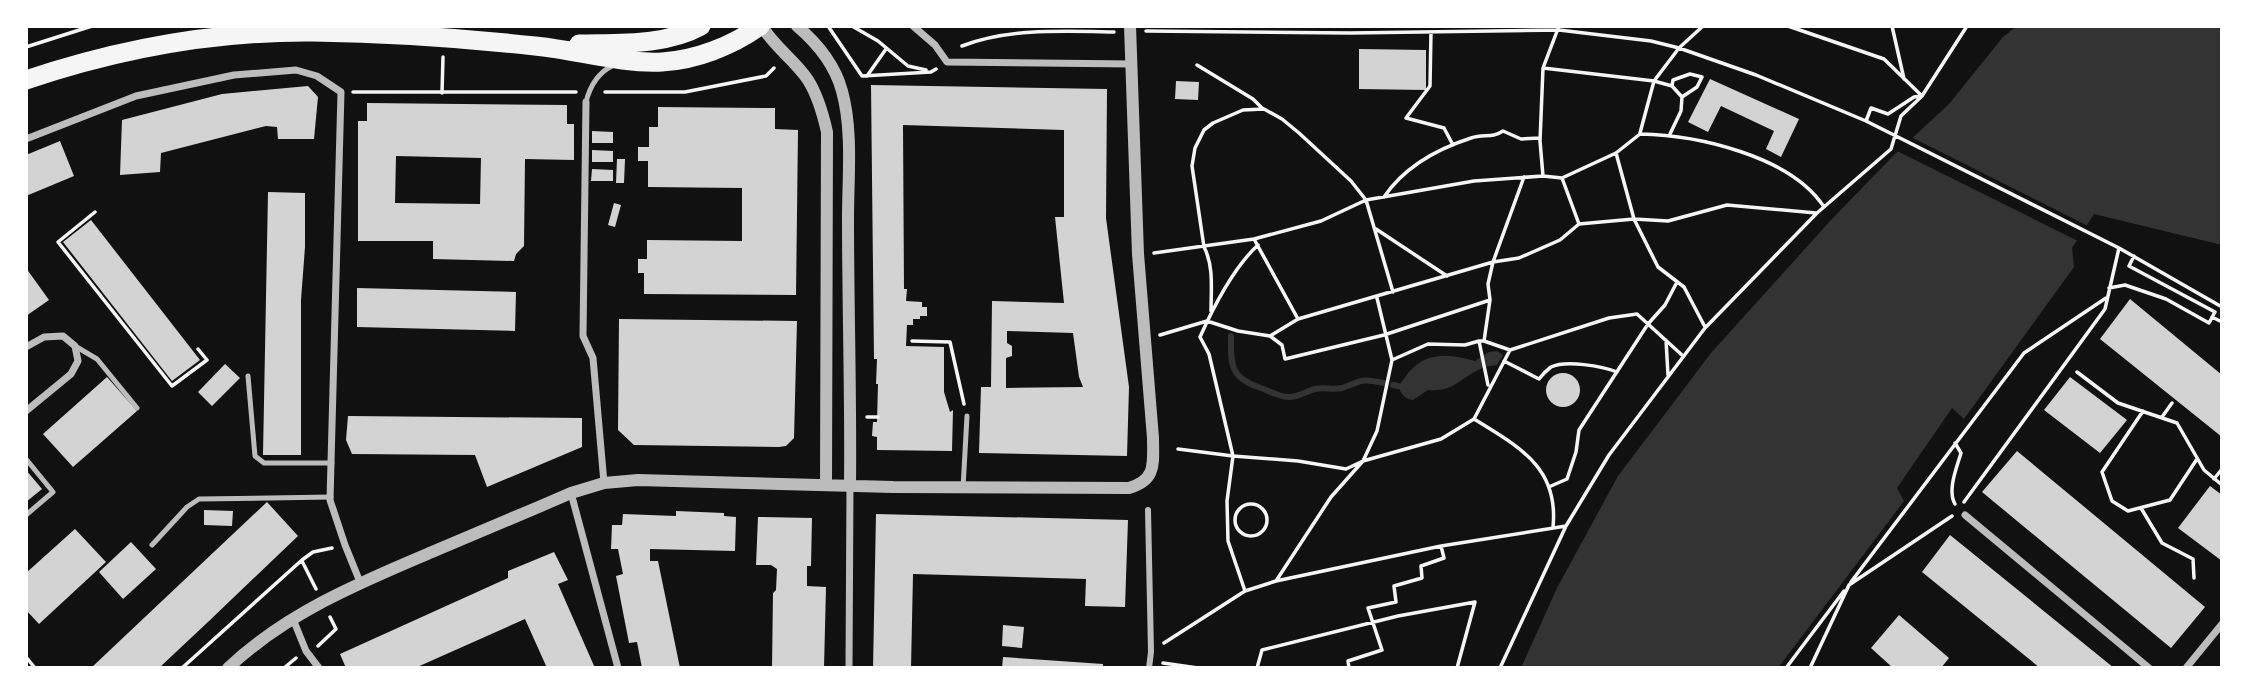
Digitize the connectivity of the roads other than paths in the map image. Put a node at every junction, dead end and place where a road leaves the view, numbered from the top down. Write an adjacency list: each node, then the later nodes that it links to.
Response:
1 (701, 26): 6 (highway)
2 (761, 26): 7 (highway); 21 (street)
3 (797, 26): 22 (street)
4 (913, 26): 8 (street)
5 (1130, 26): 8 (street)
6 (537, 46): 7 (highway); 9 (highway)
7 (632, 61): 10 (lane)
8 (1133, 64): 23 (street)
9 (26, 80)
10 (586, 102): 20 (street)
11 (26, 139): 19 (street)
12 (75, 346): 13 (street); 15 (lane); 16 (street)
13 (26, 347)
14 (248, 376): 19 (lane)
15 (137, 408)
16 (26, 411)
17 (967, 416): 23 (lane)
18 (26, 458): 28 (lane)
19 (332, 463): 25 (street)
20 (604, 483): 21 (street); 24 (street)
21 (826, 485): 22 (street)
22 (850, 485): 23 (street); 37 (street)
23 (963, 488)
24 (571, 493): 30 (street); 36 (street)
25 (331, 497): 29 (lane); 30 (street)
26 (1148, 510): 33 (street)
27 (1962, 512): 38 (street)
28 (26, 515)
29 (152, 545)
30 (360, 582): 31 (street)
31 (293, 619): 34 (street); 35 (street)
32 (2222, 624): 39 (street)
33 (1150, 665)
34 (228, 668)
35 (318, 668)
36 (618, 668)
37 (849, 668)
38 (2149, 668)
39 (2186, 668)

